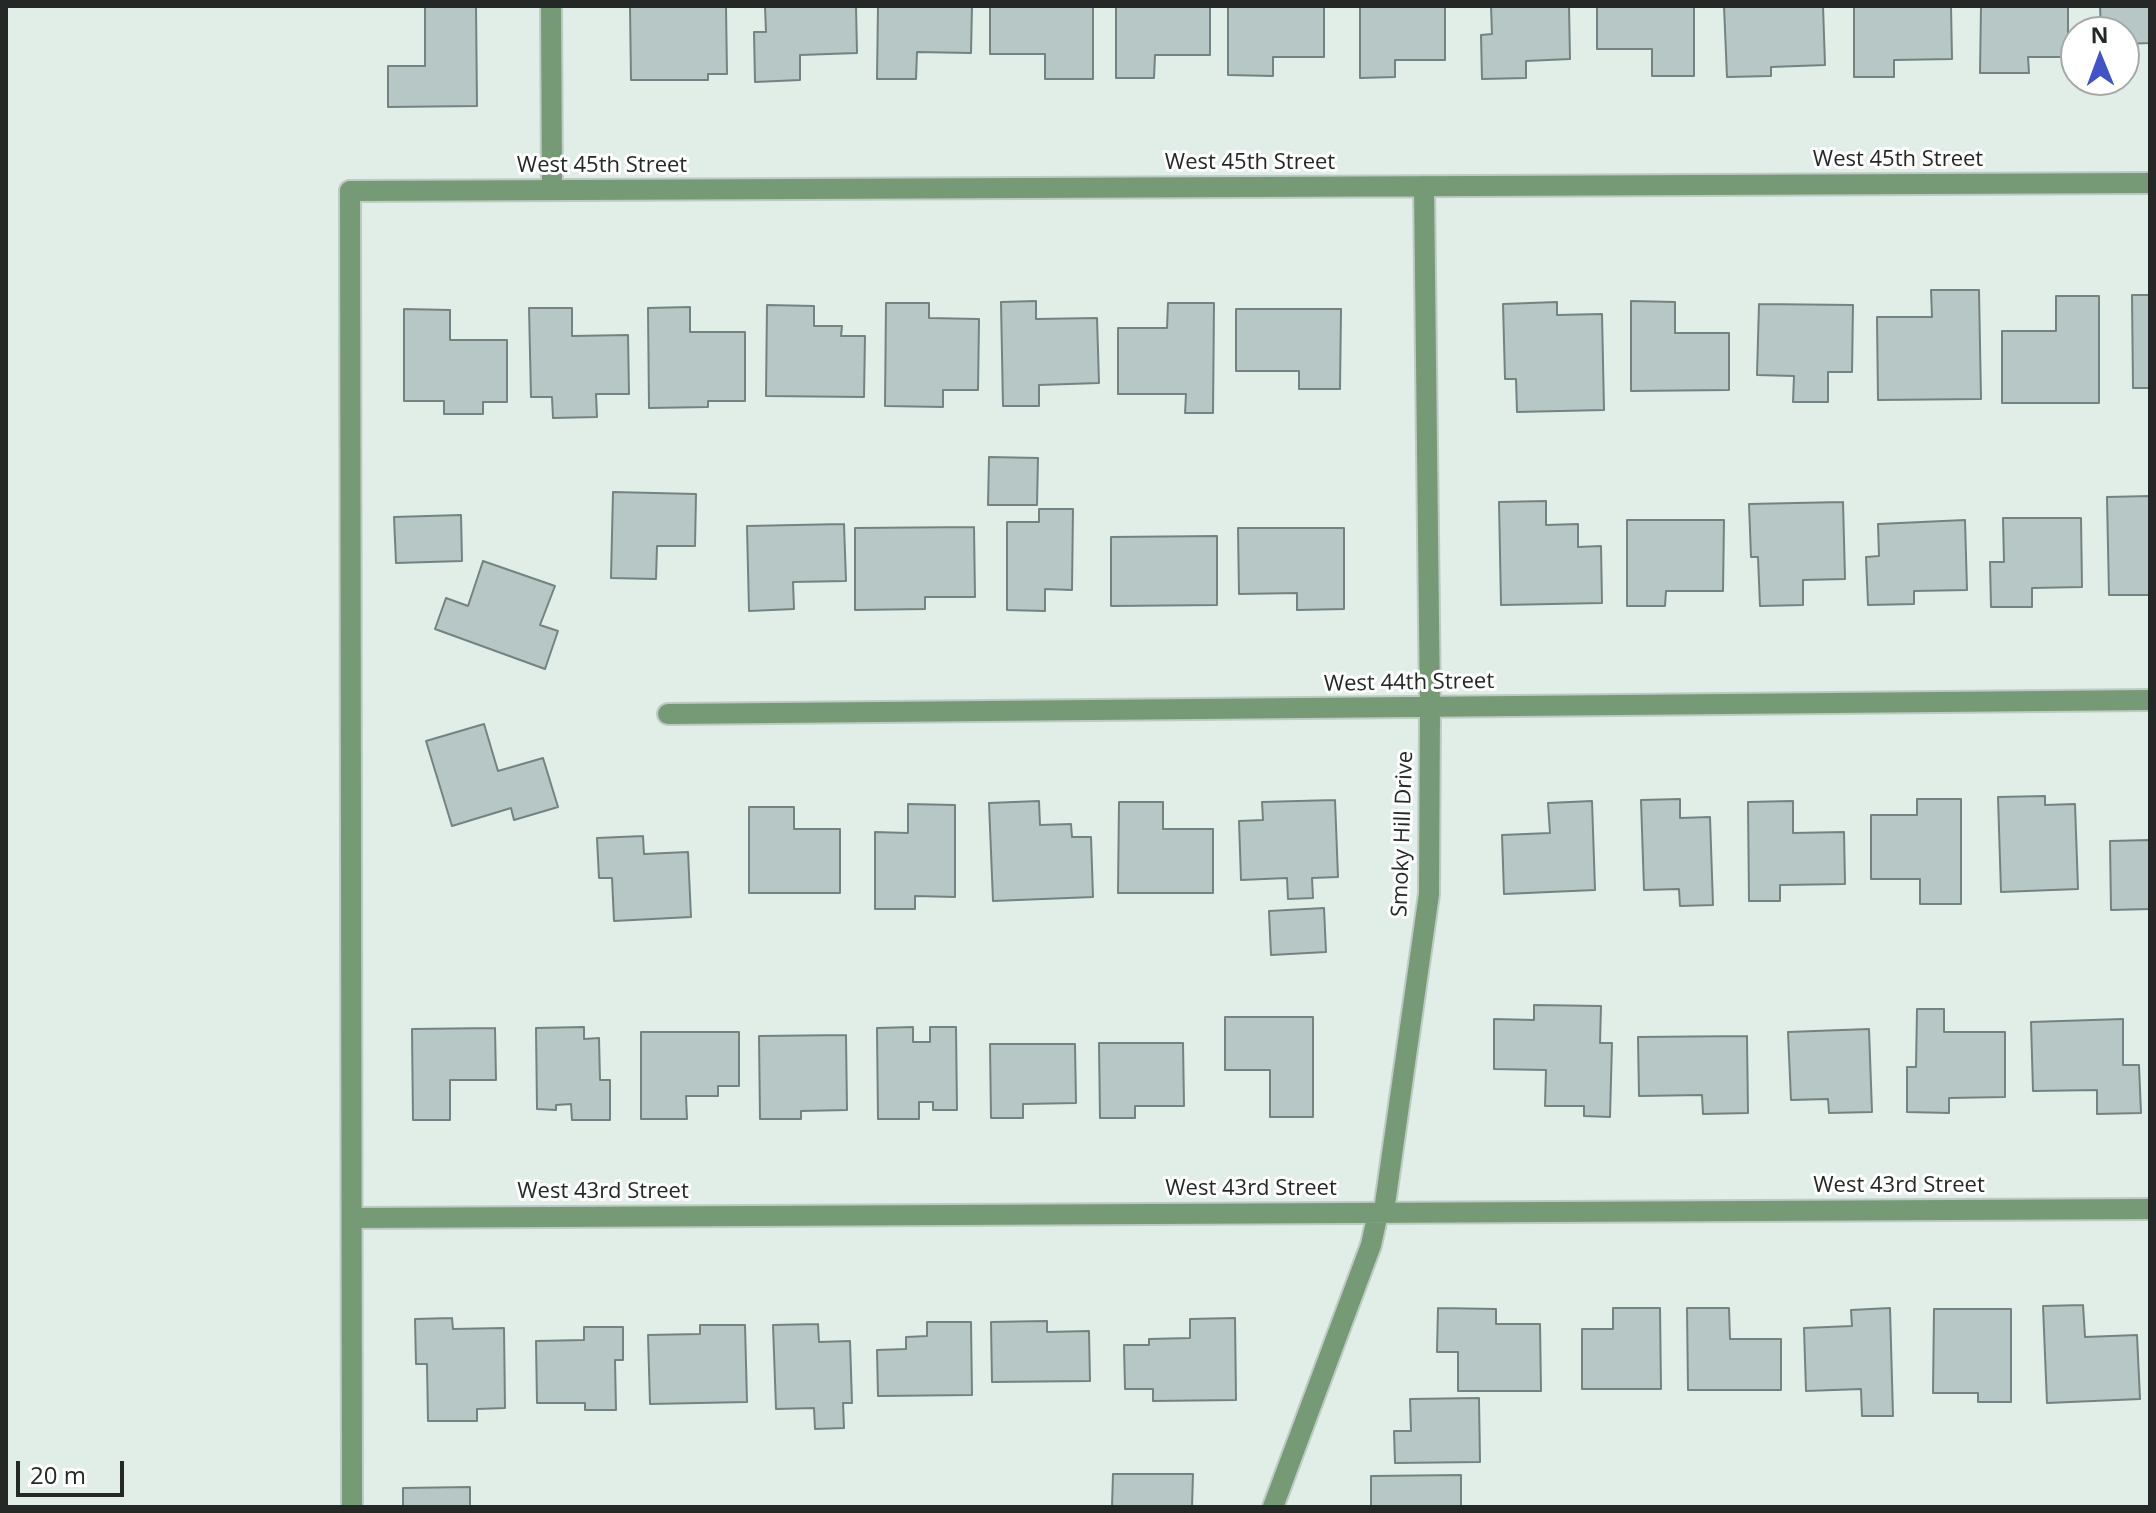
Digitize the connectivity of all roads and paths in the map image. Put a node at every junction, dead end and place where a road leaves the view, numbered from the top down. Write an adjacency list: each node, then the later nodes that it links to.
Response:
1 (551, 6): 4 (street)
2 (2150, 183): 3 (street, West 45th Street)
3 (1424, 186): 4 (street, West 45th Street); 6 (street, Smoky Hill Drive)
4 (552, 190): 10 (street, West 45th Street)
5 (2150, 700): 6 (street, West 44th Street)
6 (1430, 707): 7 (street, West 44th Street); 9 (street, Smoky Hill Drive)
7 (668, 714)
8 (2150, 1209): 9 (street, West 43rd Street)
9 (1378, 1213): 10 (street, West 43rd Street); 12 (street, Smoky Hill Drive)
10 (352, 1218): 11 (street)
11 (352, 1507)
12 (1273, 1507)

